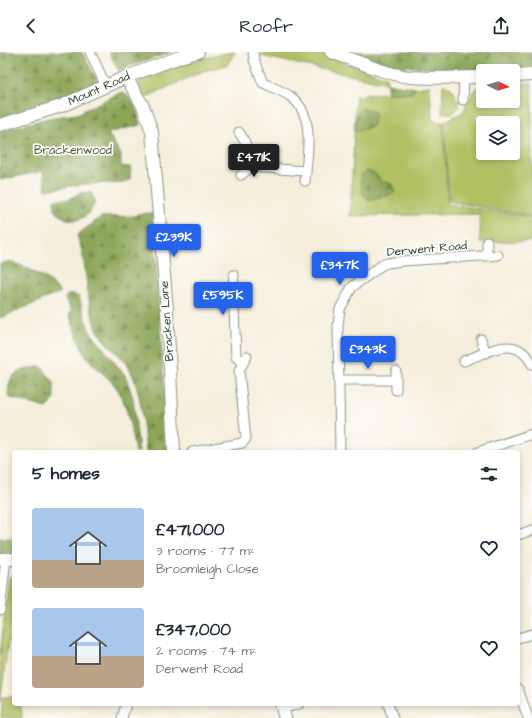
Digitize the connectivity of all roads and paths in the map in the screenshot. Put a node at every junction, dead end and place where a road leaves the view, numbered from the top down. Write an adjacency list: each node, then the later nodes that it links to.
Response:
1 (90, 52): 10 (street)
2 (198, 52): 7 (main road, Mount Road)
3 (253, 52): 15 (street)
4 (331, 52): 8 (main road)
5 (532, 75): 6 (main road)
6 (520, 76)
7 (126, 77): 10 (main road, Mount Road); 31 (main road, Bracken Lane)
8 (464, 77): 9 (main road); 11 (street)
9 (476, 77)
10 (106, 86): 12 (main road, Mount Road)
11 (463, 100)
12 (0, 125)
13 (244, 135): 14 (street)
14 (251, 167): 15 (street); 16 (street)
15 (306, 171): 17 (street)
16 (241, 175)
17 (305, 181)
18 (487, 241): 20 (street)
19 (498, 255): 20 (street, Derwent Road)
20 (487, 256): 27 (street, Derwent Road)
21 (234, 275): 32 (street)
22 (481, 339): 23 (street)
23 (486, 353): 24 (street); 25 (street)
24 (464, 361)
25 (532, 364)
26 (396, 370): 28 (street)
27 (339, 380): 28 (street); 33 (street, Derwent Road)
28 (396, 380): 29 (street)
29 (396, 390)
30 (532, 434): 34 (street)
31 (174, 450)
32 (203, 450)
33 (340, 450)
34 (484, 450)
35 (532, 530): 36 (street)
36 (520, 534)
37 (7, 559): 38 (street)
38 (0, 610)
39 (532, 634): 40 (street)
40 (520, 637)
41 (520, 695): 48 (street)
42 (125, 706): 46 (street)
43 (294, 706): 45 (street)
44 (389, 706): 47 (street)
45 (283, 710)
46 (122, 718)
47 (393, 718)
48 (528, 718)

